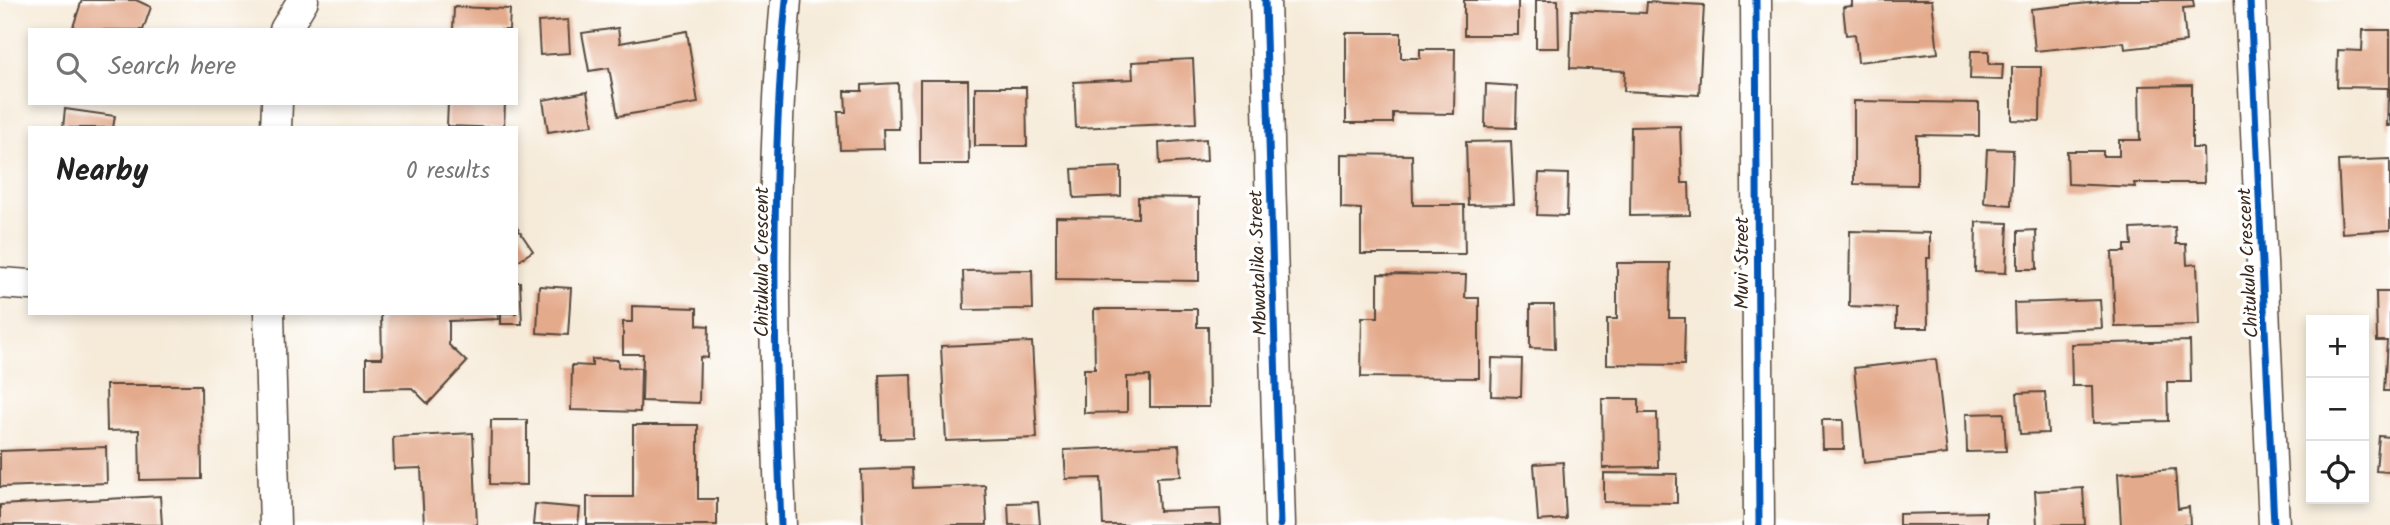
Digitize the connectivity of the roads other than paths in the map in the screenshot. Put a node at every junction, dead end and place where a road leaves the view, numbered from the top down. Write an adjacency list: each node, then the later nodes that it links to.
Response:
1 (303, 0): 6 (street)
2 (786, 0): 13 (street, Chitukula Crescent)
3 (1265, 0): 14 (street, Mbwatalika Street)
4 (1756, 0): 15 (street, Muvi Street)
5 (2250, 0): 16 (street, Chitukula Crescent)
6 (286, 28)
7 (276, 105): 8 (street)
8 (276, 126)
9 (0, 283): 10 (street)
10 (28, 285)
11 (269, 315): 12 (street)
12 (275, 525)
13 (781, 525)
14 (1280, 525)
15 (1759, 525)
16 (2274, 525)

